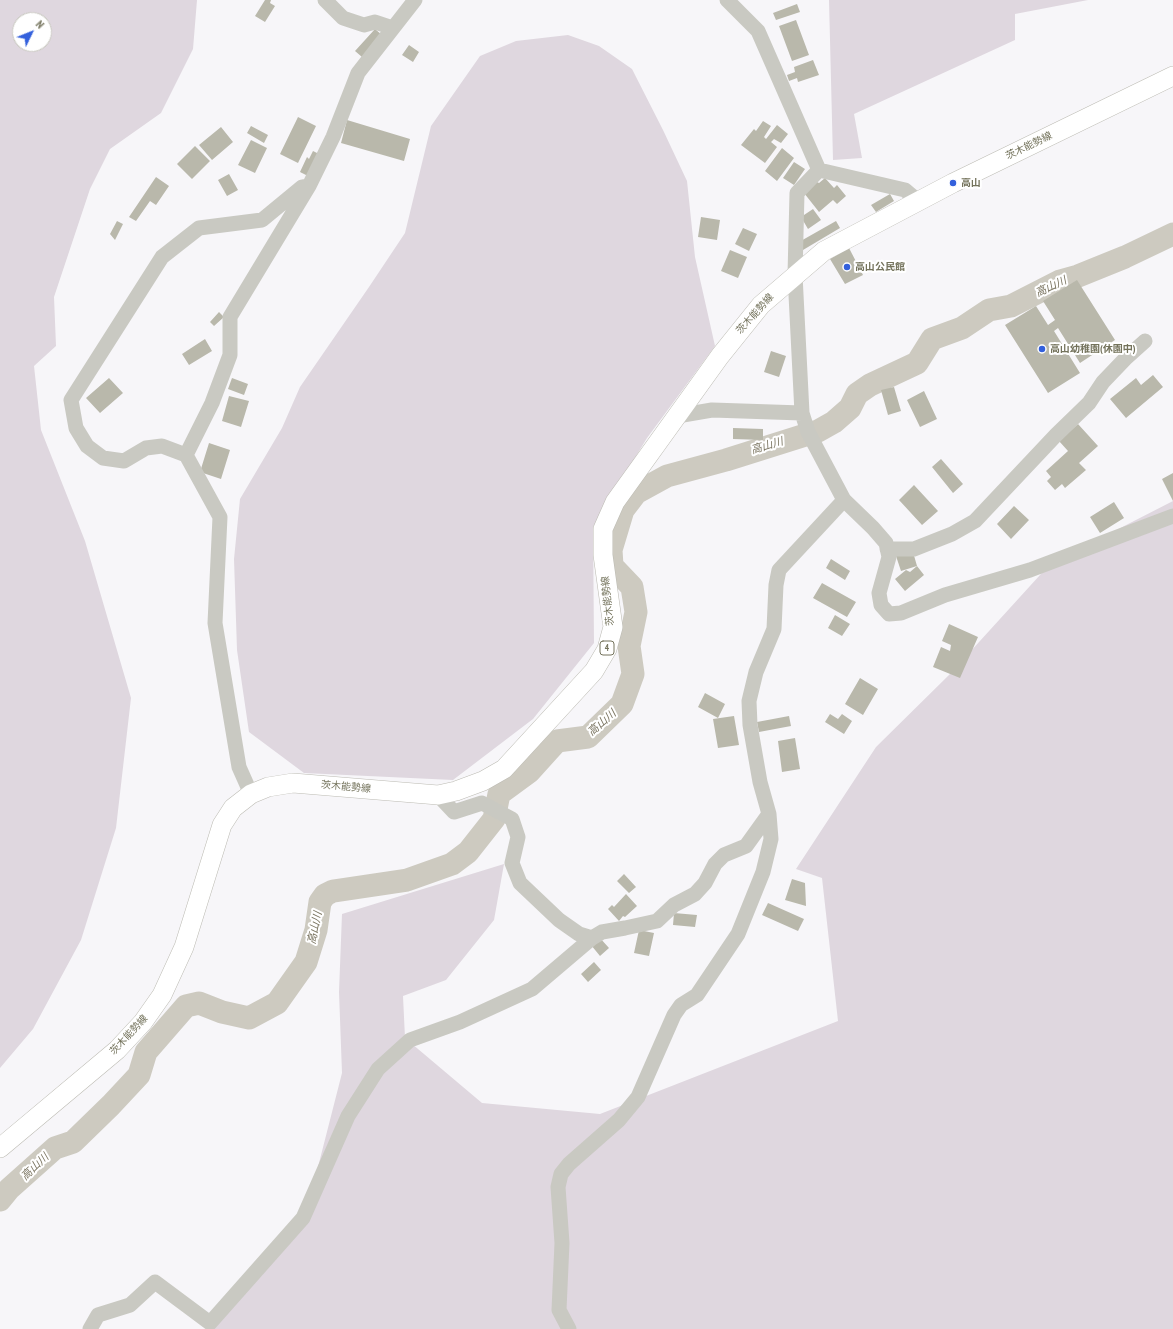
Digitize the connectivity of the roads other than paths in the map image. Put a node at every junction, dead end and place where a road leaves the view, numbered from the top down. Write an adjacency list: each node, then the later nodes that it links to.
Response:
1 (325, 0): 4 (street)
2 (415, 0): 4 (street)
3 (727, 0): 6 (street)
4 (393, 28): 7 (street)
5 (1173, 76): 8 (main road, 茨木能勢線 / 4)
6 (819, 170): 8 (street); 9 (street)
7 (309, 186): 13 (street); 13 (street)
8 (918, 201): 9 (main road, 茨木能勢線 / 4)
9 (795, 275): 11 (street); 12 (main road, 茨木能勢線 / 4)
10 (1146, 341): 16 (street)
11 (802, 413): 12 (street); 14 (street)
12 (677, 416): 18 (main road, 茨木能勢線 / 4)
13 (186, 455): 17 (street)
14 (844, 500): 16 (street); 19 (street)
15 (1173, 516): 16 (street)
16 (887, 549)
17 (251, 794): 18 (main road, 茨木能勢線 / 4); 21 (main road, 茨木能勢線 / 4)
18 (438, 795): 20 (street)
19 (769, 814): 20 (street); 23 (street)
20 (592, 938): 22 (street)
21 (0, 1148)
22 (90, 1329)
23 (569, 1329)

